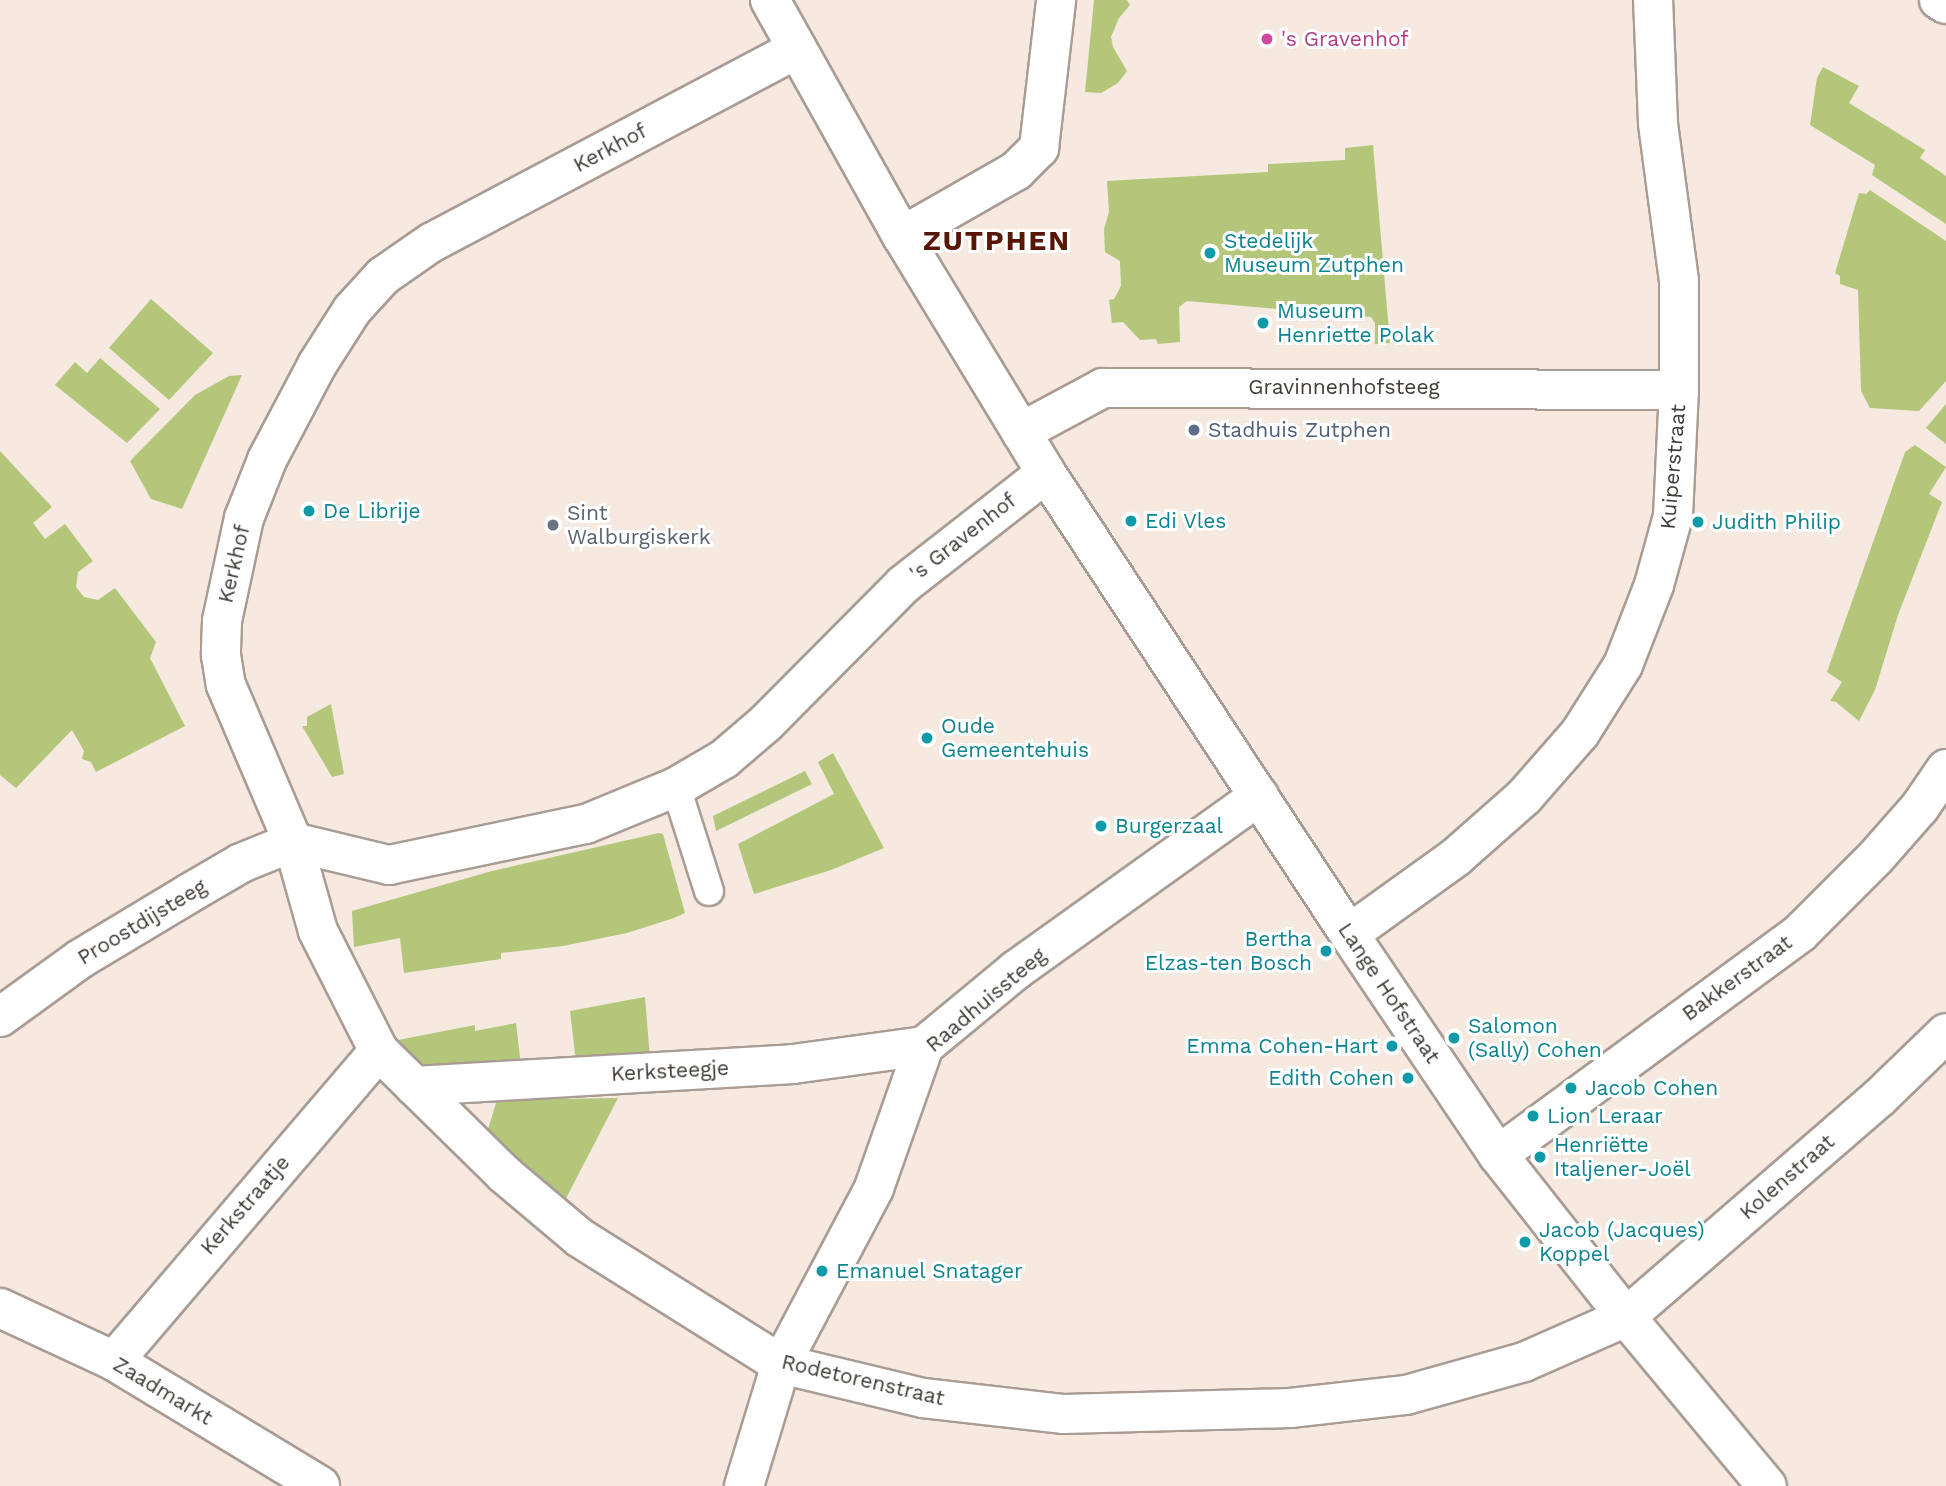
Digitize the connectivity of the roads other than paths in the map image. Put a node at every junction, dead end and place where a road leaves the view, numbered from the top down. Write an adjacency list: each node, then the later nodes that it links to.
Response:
1 (770, 0): 6 (street)
2 (1056, 0): 7 (street)
3 (1653, 0): 8 (street, Kuiperstraat)
4 (1939, 0): 5 (street)
5 (1946, 4)
6 (797, 49): 7 (street); 14 (street, Kerkhof)
7 (902, 236): 9 (street)
8 (1679, 390): 9 (street, Gravinnenhofsteeg); 16 (street, Kuiperstraat)
9 (1021, 432): 10 (street)
10 (1046, 473): 12 (street, 's Gravenhof); 13 (street, Lange Hofstraat)
11 (1946, 769): 22 (street, Bakkerstraat)
12 (676, 787): 14 (street); 15 (lane)
13 (1259, 796): 16 (street, Lange Hofstraat); 19 (street, Raadhuissteeg)
14 (293, 842): 17 (street, Proostdijsteeg); 20 (street, Rodetorenstraat)
15 (709, 891)
16 (1349, 934): 22 (street, Lange Hofstraat)
17 (0, 1017)
18 (1946, 1033): 24 (street, Kolenstraat)
19 (924, 1046): 21 (street, Kerksteegje); 26 (street, Raadhuissteeg)
20 (379, 1051): 21 (street, Rodetorenstraat); 25 (street, Kerkstraatje)
21 (414, 1086): 26 (street, Rodetorenstraat)
22 (1498, 1155): 24 (street, Lange Hofstraat)
23 (0, 1308): 25 (street, Zaadmarkt)
24 (1626, 1317): 26 (street, Rodetorenstraat); 29 (street, Lange Hofstraat)
25 (114, 1361): 27 (street, Zaadmarkt)
26 (781, 1364): 28 (street, Raadhuissteeg)
27 (320, 1486)
28 (744, 1486)
29 (1767, 1486)

